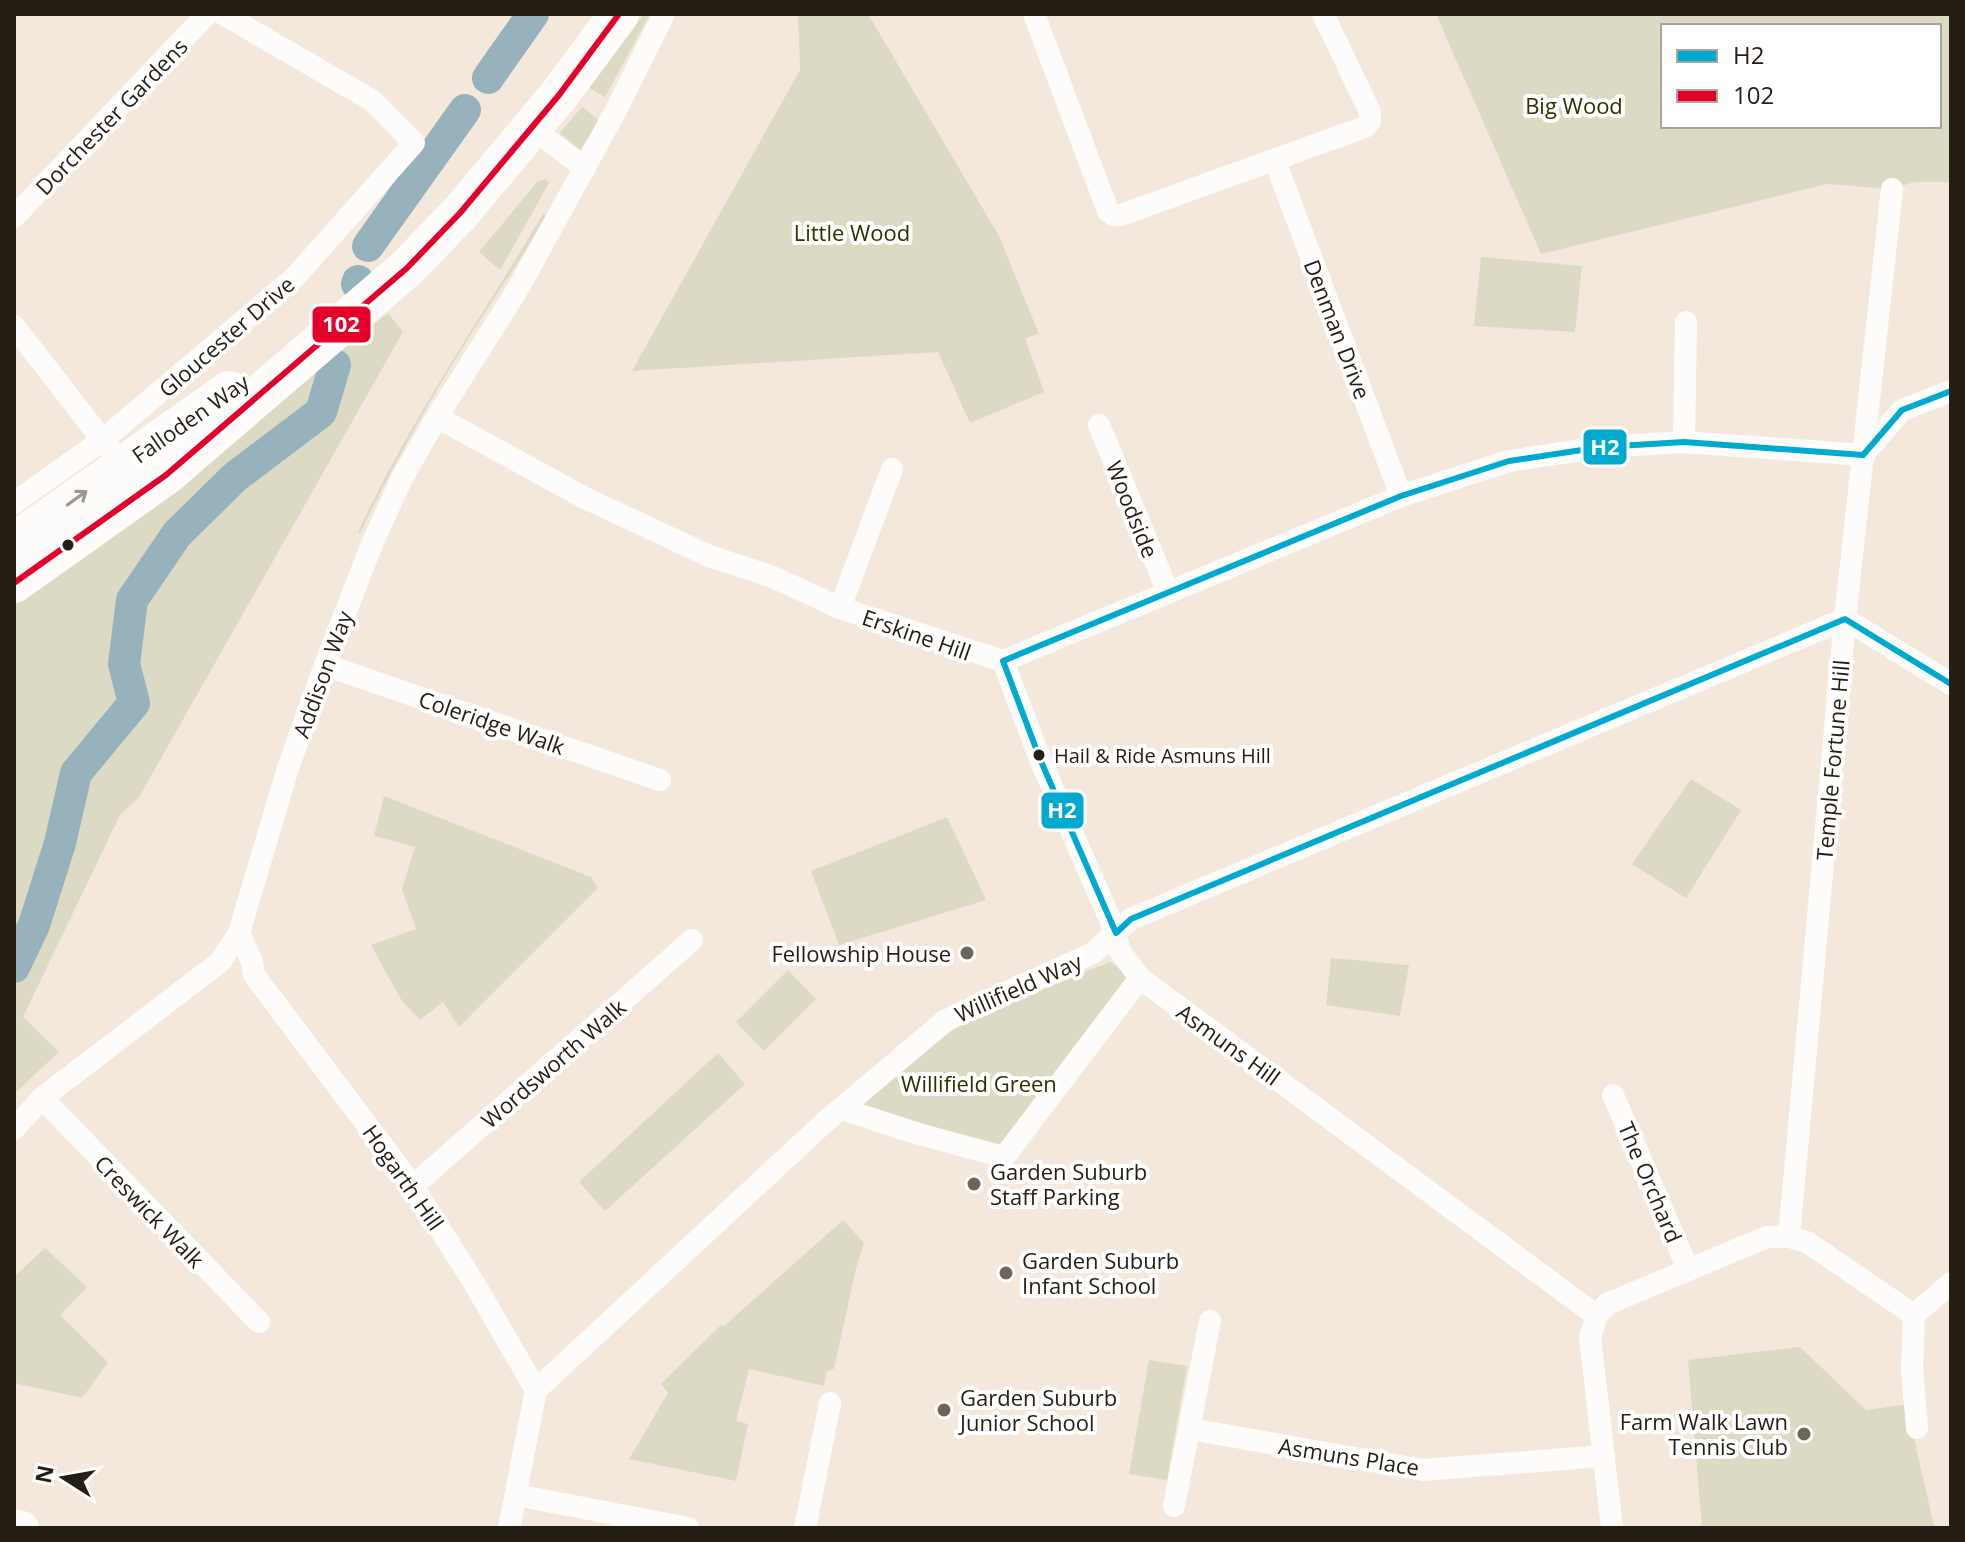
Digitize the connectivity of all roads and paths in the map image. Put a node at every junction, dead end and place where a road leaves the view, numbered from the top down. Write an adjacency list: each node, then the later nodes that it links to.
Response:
1 (207, 14): 11 (street, Dorchester Gardens)
2 (223, 14): 19 (street, Gloucester Drive)
3 (619, 14): 7 (highway, Falloden Way)
4 (664, 14): 9 (street, Addison Way)
5 (1034, 14): 8 (street)
6 (1323, 14): 8 (street)
7 (532, 128): 9 (street); 19 (highway, Falloden Way)
8 (1275, 161): 21 (street, Denman Drive)
9 (585, 168): 15 (street, Addison Way)
10 (1892, 189): 18 (street, Temple Fortune Hill)
11 (14, 217)
12 (1686, 322): 17 (street)
13 (14, 326): 19 (street)
14 (1951, 391): 18 (street)
15 (437, 417): 26 (street, Erskine Hill); 29 (street, Addison Way)
16 (1099, 425): 25 (street, Woodside)
17 (1684, 442): 18 (street); 21 (street)
18 (1863, 455): 27 (street, Temple Fortune Hill)
19 (122, 466): 22 (street, Gloucester Drive); 23 (highway, Falloden Way, one-way to 19); 24 (highway, Falloden Way)
20 (892, 469): 26 (street)
21 (1401, 496): 25 (street)
22 (14, 503)
23 (14, 543)
24 (14, 583)
25 (1168, 592): 28 (street)
26 (840, 608): 28 (street, Erskine Hill)
27 (1845, 619): 30 (street); 33 (street, Willifield Way); 43 (street, Temple Fortune Hill)
28 (1003, 661): 33 (street, Asmuns Hill)
29 (325, 665): 31 (street, Coleridge Walk); 32 (street, Addison Way)
30 (1951, 684)
31 (660, 780)
32 (239, 933): 35 (street, Addison Way); 36 (street, Hogarth Hill)
33 (1116, 933): 37 (street, Asmuns Hill); 40 (street, Willifield Way)
34 (692, 940): 42 (street, Wordsworth Walk)
35 (220, 962): 36 (street); 39 (street, Addison Way)
36 (254, 975): 42 (street, Hogarth Hill)
37 (1140, 978): 40 (street); 47 (street, Asmuns Hill)
38 (1613, 1095): 44 (street, The Orchard)
39 (42, 1098): 41 (street, Addison Way); 49 (street, Creswick Walk)
40 (842, 1109): 50 (street, Willifield Way)
41 (14, 1129)
42 (413, 1186): 50 (street, Hogarth Hill)
43 (1789, 1237): 44 (street); 46 (street)
44 (1688, 1269): 47 (street)
45 (1951, 1283): 46 (street)
46 (1914, 1315): 52 (street)
47 (1597, 1316): 54 (street)
48 (1210, 1321): 53 (street)
49 (259, 1322)
50 (536, 1390): 55 (street)
51 (830, 1403): 61 (street)
52 (1917, 1428)
53 (1190, 1429): 54 (street, Asmuns Place); 56 (street)
54 (1604, 1456): 62 (street)
55 (516, 1495): 59 (street); 60 (street)
56 (1174, 1506)
57 (14, 1526): 58 (main road)
58 (22, 1528)
59 (509, 1528)
60 (688, 1528)
61 (805, 1528)
62 (1612, 1528)

